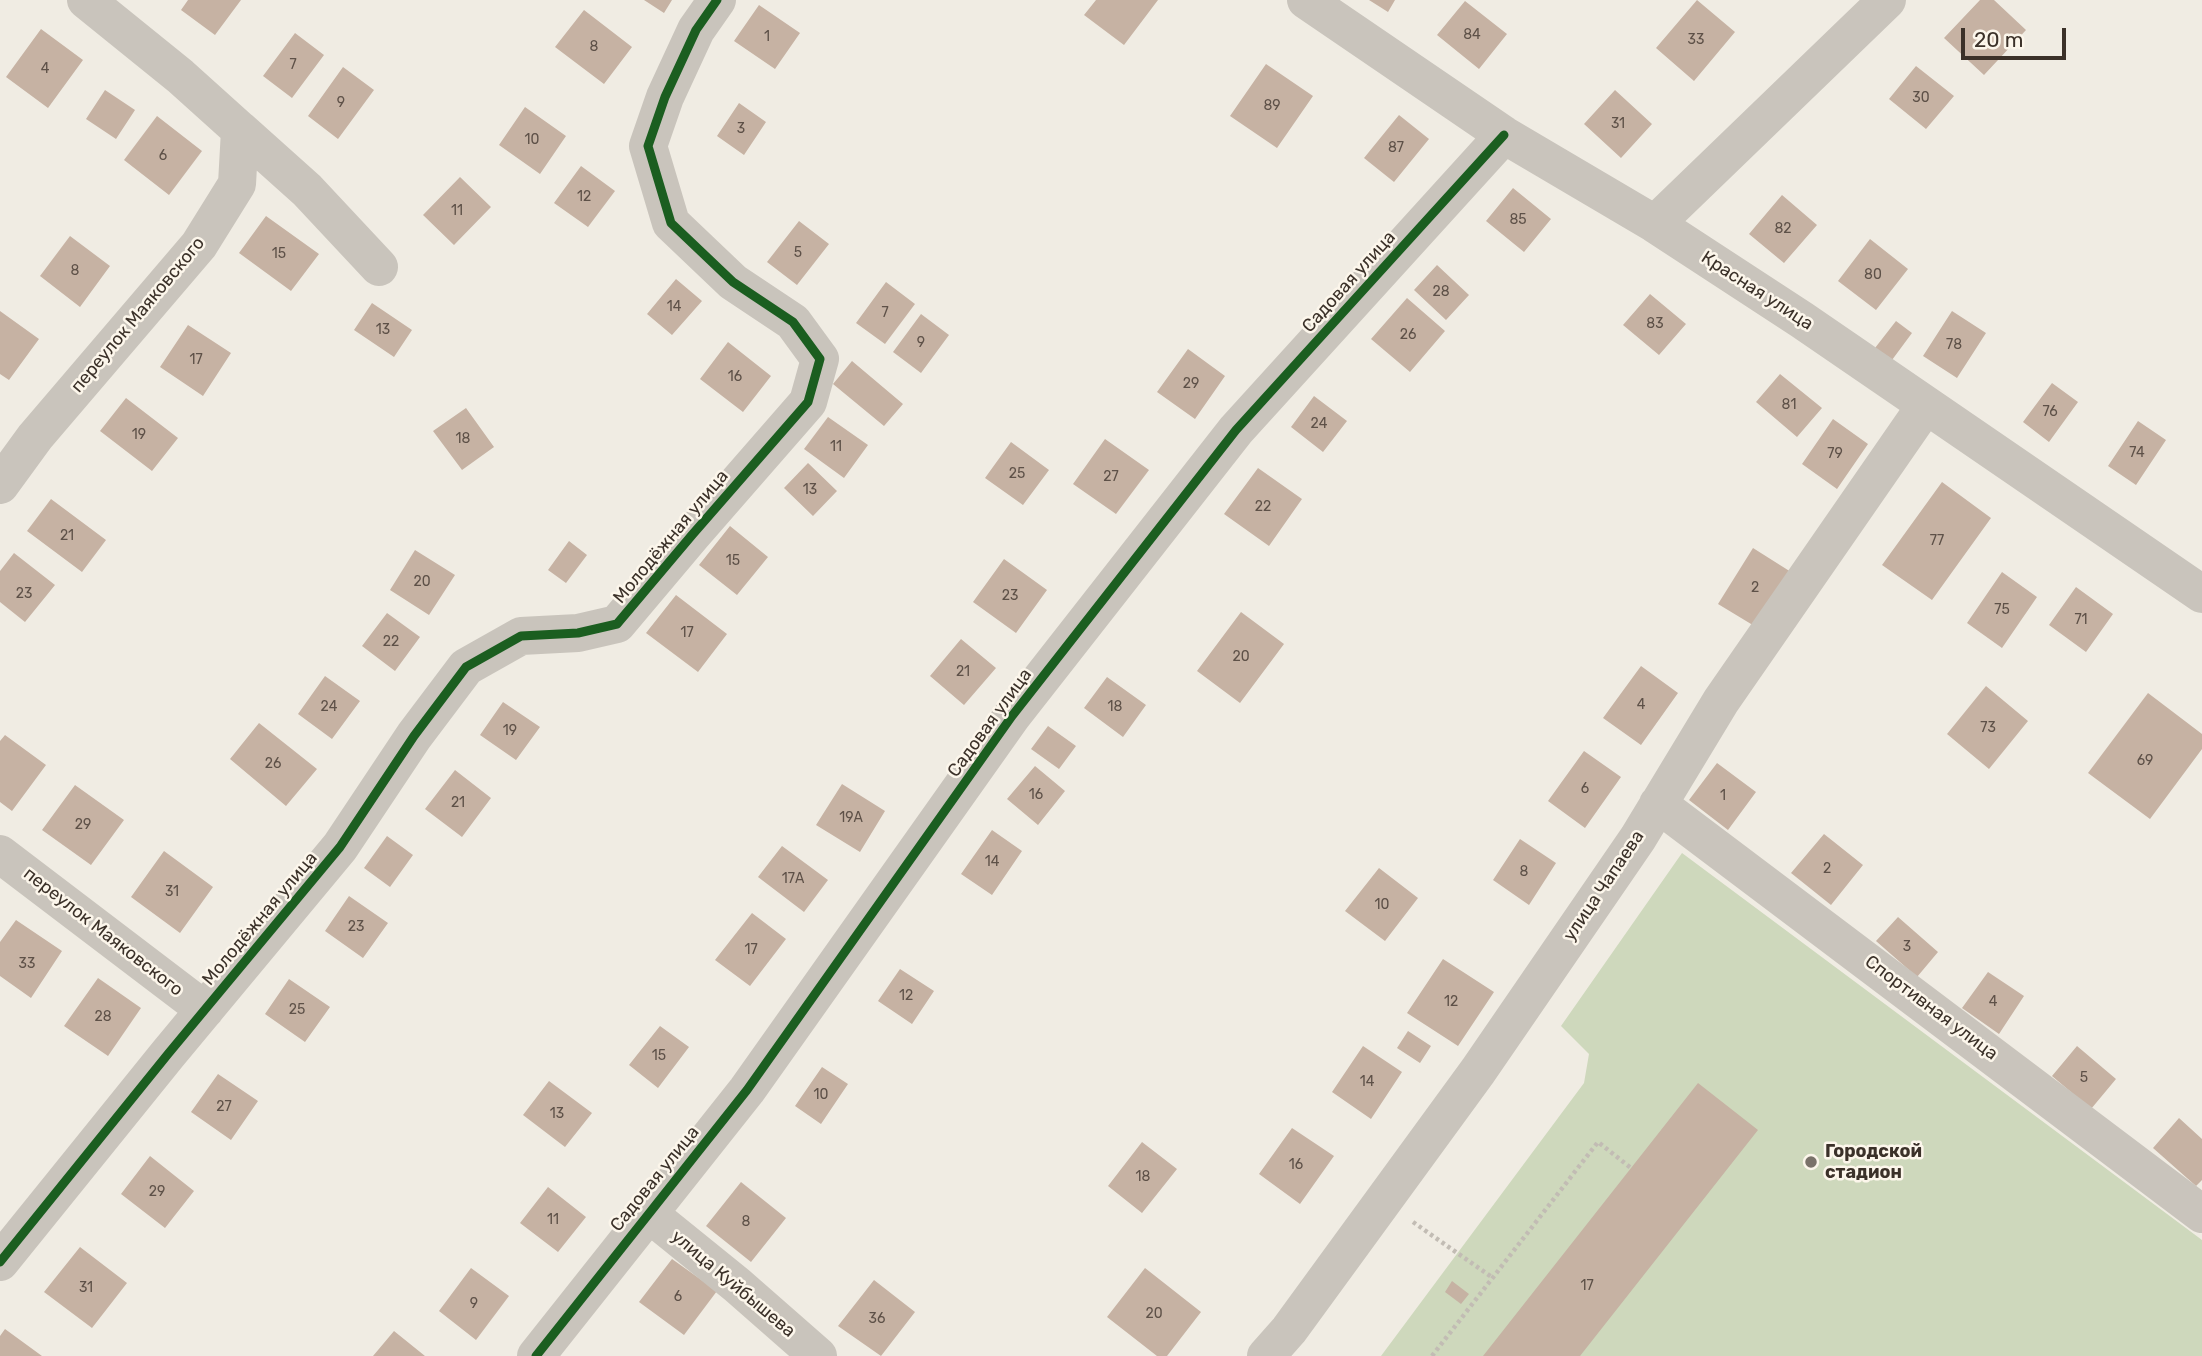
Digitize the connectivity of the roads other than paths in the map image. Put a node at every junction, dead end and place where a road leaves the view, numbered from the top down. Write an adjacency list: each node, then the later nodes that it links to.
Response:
1 (86, 0): 5 (street)
2 (717, 0): 14 (street, Молодёжная улица)
3 (1306, 0): 6 (street, Красная улица)
4 (1887, 0): 7 (street)
5 (240, 130): 8 (street); 10 (street, переулок Маяковского)
6 (1504, 135): 7 (street, Красная улица); 15 (street, Садовая улица)
7 (1655, 224): 9 (street, Красная улица)
8 (379, 267)
9 (1926, 405): 11 (street, Красная улица); 12 (street, улица Чапаева)
10 (0, 485)
11 (2202, 594)
12 (1658, 804): 16 (street, Спортивная улица); 20 (street, улица Чапаева)
13 (0, 854): 14 (street, переулок Маяковского)
14 (205, 1010): 17 (street, Молодёжная улица)
15 (648, 1213): 18 (street, Садовая улица); 19 (street, улица Куйбышева)
16 (2202, 1214)
17 (0, 1262)
18 (536, 1356)
19 (818, 1356)
20 (1266, 1356)

